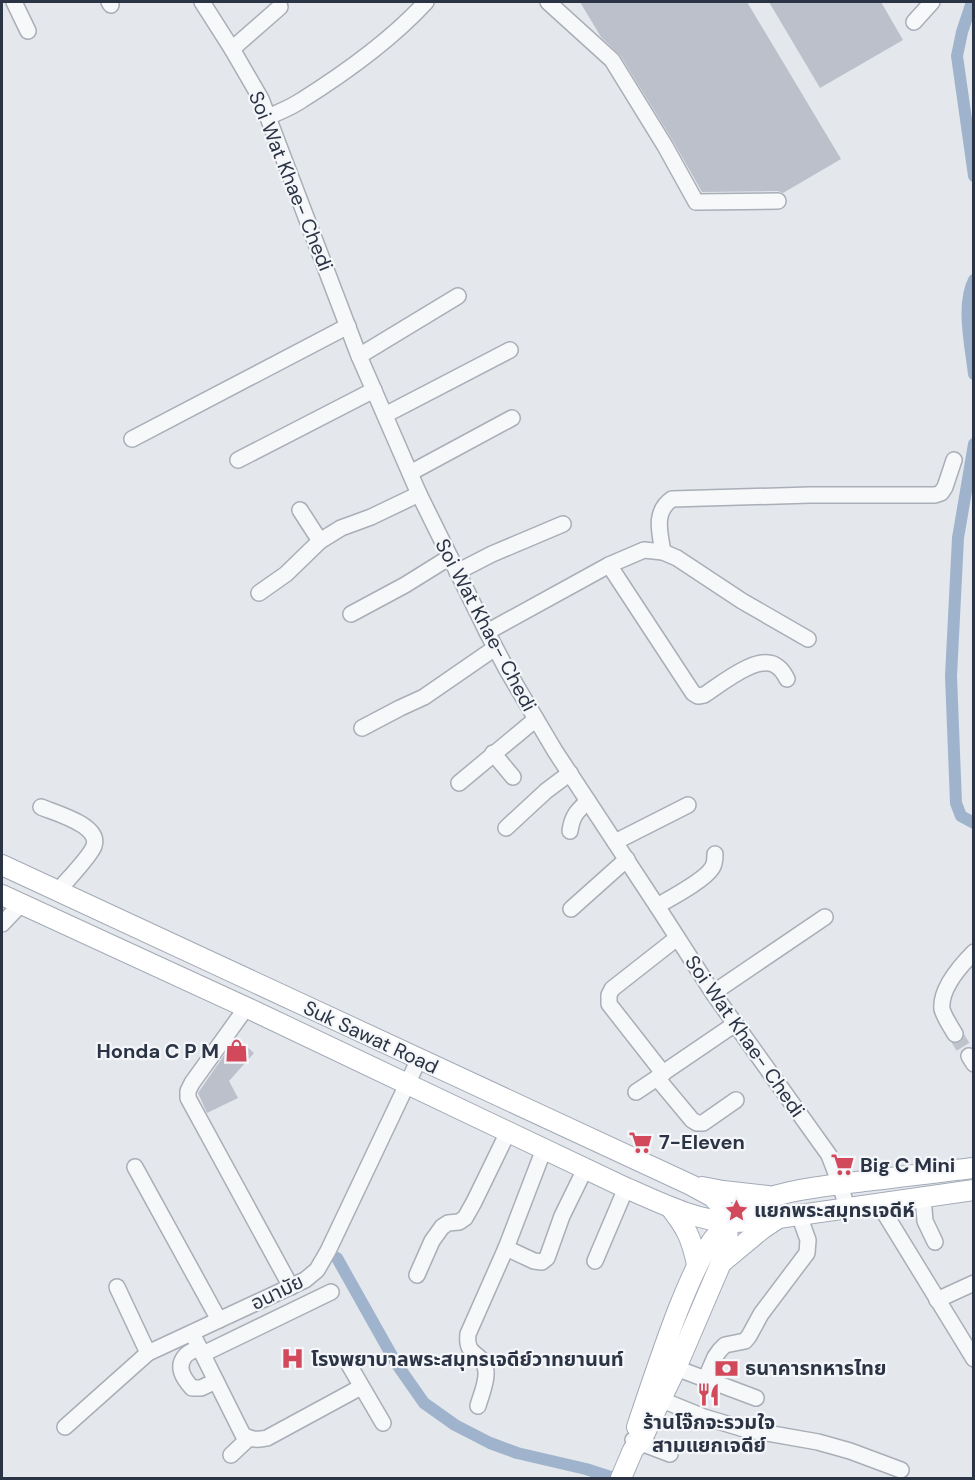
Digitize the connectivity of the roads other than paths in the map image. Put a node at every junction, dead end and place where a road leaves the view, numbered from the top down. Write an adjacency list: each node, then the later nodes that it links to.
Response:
1 (14, 2): 8 (street)
2 (202, 2): 9 (street, Soi Wat Khae- Chedi)
3 (426, 2): 10 (street)
4 (548, 2): 11 (street)
5 (932, 2): 7 (street)
6 (280, 7): 9 (street)
7 (914, 22)
8 (28, 31)
9 (232, 49): 10 (street, Soi Wat Khae- Chedi)
10 (268, 117): 13 (street, Soi Wat Khae- Chedi)
11 (778, 201)
12 (458, 297): 15 (street)
13 (348, 326): 15 (street, Soi Wat Khae- Chedi); 19 (street)
14 (510, 350): 17 (street)
15 (359, 356): 16 (street, Soi Wat Khae- Chedi)
16 (374, 390): 17 (street, Soi Wat Khae- Chedi); 20 (street)
17 (385, 415): 22 (street, Soi Wat Khae- Chedi)
18 (512, 418): 22 (street)
19 (132, 439)
20 (238, 460)
21 (954, 460): 27 (street)
22 (410, 473): 23 (street, Soi Wat Khae- Chedi)
23 (418, 494): 26 (street); 28 (street, Soi Wat Khae- Chedi)
24 (300, 510): 26 (street)
25 (562, 524): 30 (street)
26 (320, 541): 31 (street)
27 (663, 552): 29 (street); 34 (street)
28 (450, 556): 30 (street, Soi Wat Khae- Chedi); 32 (street)
29 (609, 565): 33 (street); 36 (street)
30 (457, 572): 33 (street, Soi Wat Khae- Chedi)
31 (259, 593)
32 (351, 614)
33 (487, 632): 35 (street, Soi Wat Khae- Chedi)
34 (808, 639)
35 (495, 648): 37 (street, Soi Wat Khae- Chedi); 38 (street)
36 (787, 679)
37 (536, 719): 39 (street); 40 (street, Soi Wat Khae- Chedi)
38 (362, 728)
39 (493, 753): 41 (street); 42 (street)
40 (570, 773): 43 (street, Soi Wat Khae- Chedi); 46 (street)
41 (513, 777)
42 (459, 783)
43 (588, 801): 47 (street); 48 (street, Soi Wat Khae- Chedi)
44 (688, 805): 48 (street)
45 (41, 807): 52 (street)
46 (506, 828)
47 (570, 831)
48 (615, 842): 50 (street, Soi Wat Khae- Chedi)
49 (715, 854): 55 (street)
50 (627, 860): 55 (street, Soi Wat Khae- Chedi); 56 (street)
51 (2, 865): 52 (main road, Suk Sawat Road)
52 (58, 891): 65 (main road, Suk Sawat Road)
53 (2, 895): 54 (main road, Suk Sawat Road)
54 (21, 904): 58 (street); 62 (main road, Suk Sawat Road)
55 (657, 906): 59 (street, Soi Wat Khae- Chedi)
56 (571, 909)
57 (825, 917): 61 (street)
58 (2, 924)
59 (678, 938): 61 (street, Soi Wat Khae- Chedi); 66 (street)
60 (974, 952): 64 (street)
61 (713, 993): 63 (street, Soi Wat Khae- Chedi)
62 (246, 1008): 67 (main road, Suk Sawat Road); 93 (street)
63 (735, 1024): 66 (street); 75 (street, Soi Wat Khae- Chedi)
64 (955, 1034)
65 (419, 1059): 67 (street, อนามัย); 76 (main road, Suk Sawat Road)
66 (660, 1076): 68 (street); 69 (street)
67 (408, 1084): 70 (main road, Suk Sawat Road); 93 (street, อนามัย)
68 (636, 1092)
69 (736, 1100)
70 (508, 1132): 71 (main road, Suk Sawat Road); 92 (street)
71 (544, 1149): 73 (main road, Suk Sawat Road); 88 (street)
72 (135, 1167): 99 (street)
73 (585, 1168): 77 (main road, Suk Sawat Road); 88 (street)
74 (974, 1168): 75 (main road)
75 (840, 1184): 79 (main road); 83 (street, Soi Wat Khae- Chedi)
76 (691, 1185): 79 (main road); 86 (main road, Suk Sawat Road)
77 (626, 1188): 82 (main road, Suk Sawat Road); 89 (street)
78 (974, 1190): 80 (main road, Suk Sawat Road)
79 (773, 1196): 86 (main road)
80 (923, 1197): 81 (main road, Suk Sawat Road); 87 (street)
81 (879, 1203): 83 (main road, Suk Sawat Road); 98 (street)
82 (670, 1207): 86 (main road, Suk Sawat Road); 91 (main road)
83 (847, 1208): 84 (main road, Suk Sawat Road)
84 (799, 1215): 85 (main road, Suk Sawat Road); 106 (street)
85 (777, 1219): 86 (main road, Suk Sawat Road); 90 (main road)
86 (728, 1222): 90 (main road); 91 (main road)
87 (935, 1242)
88 (506, 1248): 111 (street)
89 (595, 1262)
90 (721, 1263): 104 (main road)
91 (697, 1264): 101 (main road)
92 (417, 1275)
93 (298, 1283): 97 (street); 99 (street, อนามัย)
94 (974, 1283): 98 (street)
95 (117, 1287): 102 (street)
96 (331, 1292): 97 (street)
97 (314, 1300): 100 (street)
98 (937, 1300): 103 (street)
99 (219, 1320): 100 (street, อนามัย)
100 (198, 1345): 102 (street, อนามัย); 107 (street); 107 (street)
101 (663, 1348): 104 (main road); 115 (main road)
102 (148, 1353): 113 (street, อนามัย)
103 (974, 1359)
104 (679, 1362): 106 (street); 110 (main road)
105 (348, 1364): 108 (street)
106 (705, 1380): 109 (street)
107 (216, 1381): 114 (street)
108 (361, 1387): 112 (street); 114 (street)
109 (756, 1398)
110 (662, 1400): 115 (main road); 118 (street)
111 (478, 1406)
112 (383, 1423)
113 (64, 1426)
114 (249, 1438): 117 (street)
115 (636, 1442): 116 (street); 119 (main road)
116 (670, 1454)
117 (231, 1455)
118 (902, 1470)
119 (623, 1474)

